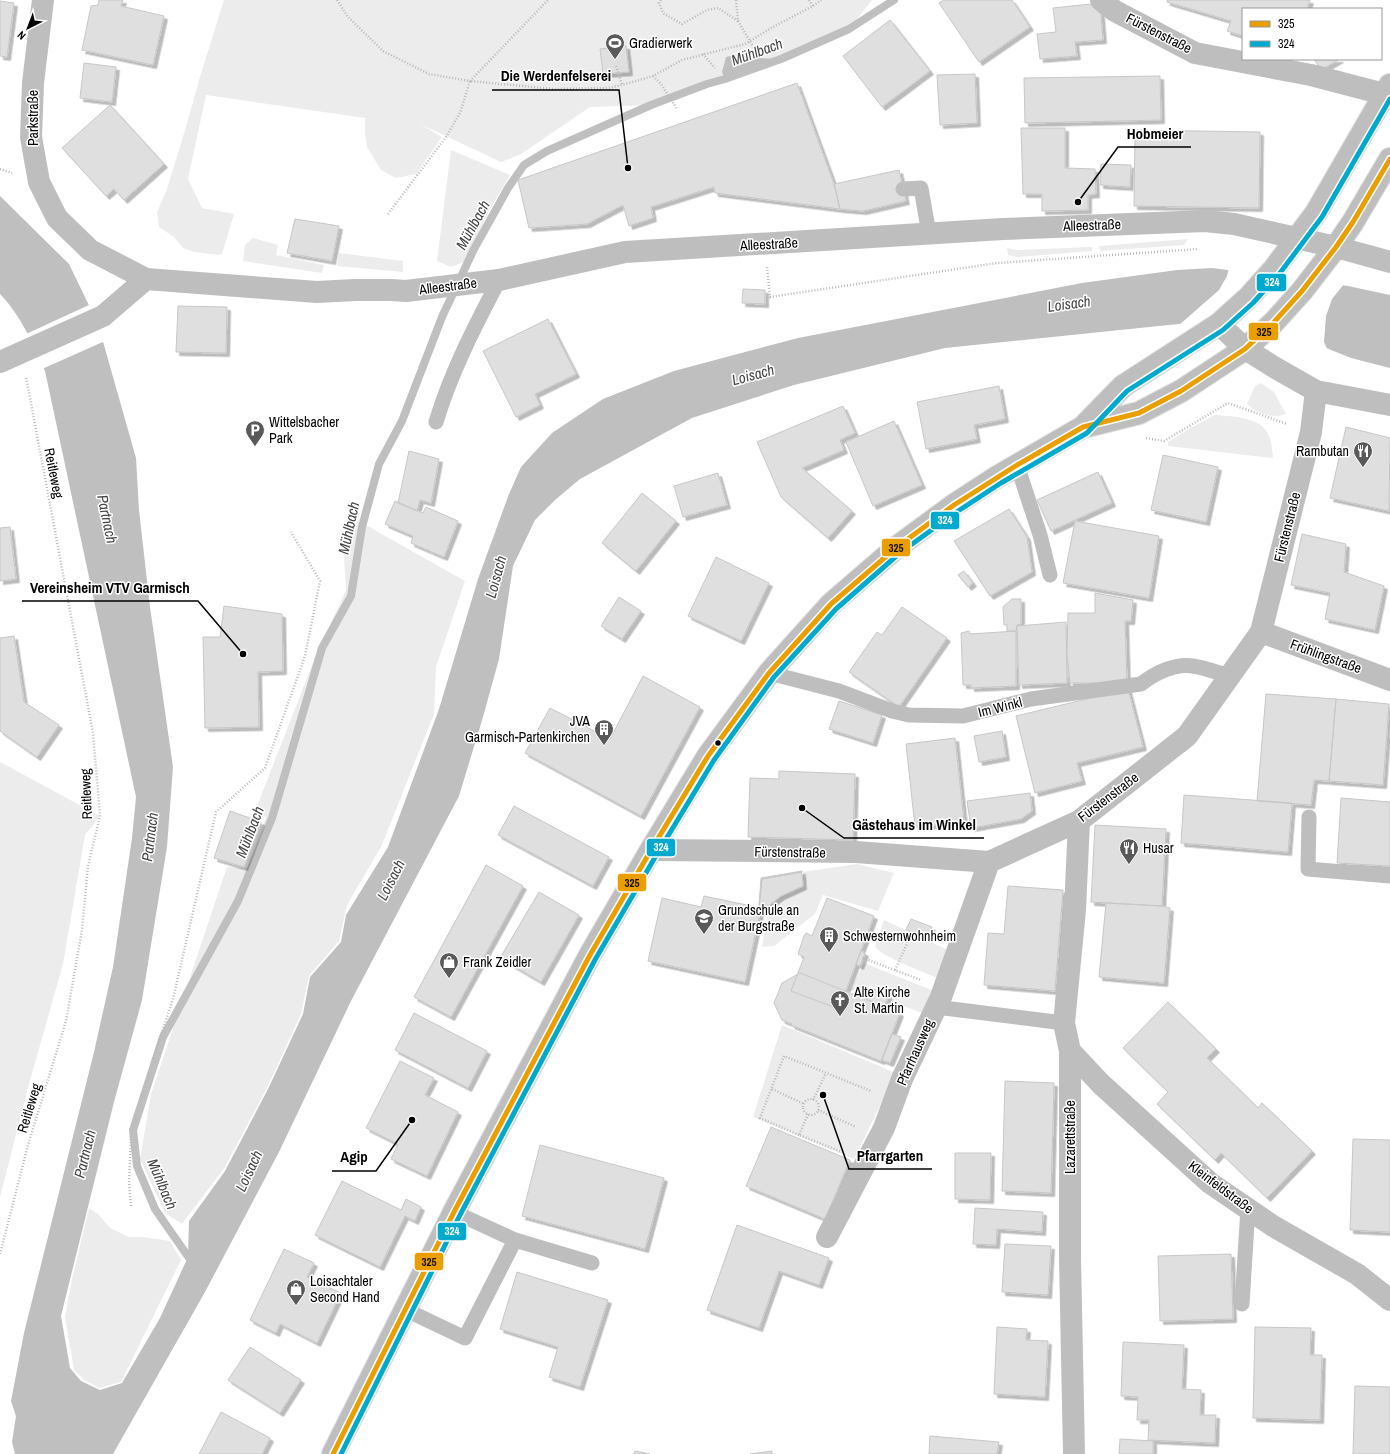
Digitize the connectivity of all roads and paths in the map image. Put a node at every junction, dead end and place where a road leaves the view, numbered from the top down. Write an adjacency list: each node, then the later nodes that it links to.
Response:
1 (43, 0): 30 (street, Parkstraße)
2 (337, 0): 17 (path)
3 (548, 0): 17 (path)
4 (661, 0): 10 (path)
5 (736, 0): 10 (path)
6 (809, 0): 9 (path)
7 (821, 0): 9 (path)
8 (1101, 0): 19 (street, Fürstenstraße)
9 (813, 6): 11 (path)
10 (738, 21): 11 (path)
11 (750, 42): 12 (path); 13 (path)
12 (703, 54): 15 (path); 16 (path)
13 (748, 57)
14 (616, 66): 18 (path)
15 (715, 68)
16 (653, 76): 18 (path); 20 (path)
17 (470, 81): 18 (path); 23 (path)
18 (622, 85)
19 (1387, 90): 25 (street, Fürstenstraße)
20 (677, 110)
21 (1390, 159): 27 (street)
22 (904, 189): 24 (lane)
23 (388, 214)
24 (929, 234): 25 (street, Alleestraße); 26 (street, Alleestraße)
25 (1298, 238): 27 (street, Alleestraße); 32 (street, Fürstenstraße)
26 (765, 244): 28 (path); 31 (street, Alleestraße)
27 (1336, 247): 29 (street, Alleestraße); 33 (street)
28 (1202, 248)
29 (1390, 262)
30 (146, 279): 31 (street, Alleestraße); 34 (street)
31 (499, 280): 38 (lane)
32 (1219, 324): 33 (street); 39 (street, Fürstenstraße)
33 (1245, 349): 36 (street); 39 (street)
34 (26, 351): 35 (street); 75 (path, Reitleweg)
35 (0, 362)
36 (1316, 391): 37 (street); 40 (street, Fürstenstraße)
37 (1390, 404)
38 (436, 422)
39 (1083, 427): 42 (street)
40 (1311, 432): 41 (path); 45 (street, Fürstenstraße)
41 (1142, 437)
42 (1017, 465): 44 (lane); 46 (street)
43 (291, 532): 70 (path)
44 (1050, 575)
45 (1262, 632): 47 (street, Fürstenstraße); 48 (street, Frühlingstraße)
46 (769, 673): 47 (lane, Im Winkl); 51 (street)
47 (1230, 676): 50 (street, Fürstenstraße)
48 (1390, 680)
49 (1310, 818): 53 (lane)
50 (1079, 821): 52 (street, Fürstenstraße); 58 (street, Lazarettstraße)
51 (650, 850): 52 (street, Fürstenstraße); 72 (street)
52 (989, 862): 57 (street, Pfarrhausweg)
53 (1390, 876)
54 (910, 936): 56 (path)
55 (863, 958): 56 (path)
56 (895, 970): 57 (path)
57 (940, 998): 58 (lane); 73 (street, Pfarrhausweg)
58 (1064, 1023): 59 (street, Lazarettstraße)
59 (1070, 1051): 71 (street, Kleinfeldstraße); 81 (street, Lazarettstraße)
60 (826, 1073): 61 (path); 62 (path); 63 (path)
61 (772, 1089): 64 (path); 68 (path)
62 (875, 1092)
63 (813, 1100): 64 (path); 65 (path)
64 (804, 1104): 66 (path)
65 (818, 1110): 66 (path); 67 (path)
66 (808, 1114): 68 (path)
67 (858, 1128)
68 (799, 1135): 69 (path)
69 (847, 1154)
70 (131, 1206)
71 (1248, 1208): 77 (street, Kleinfeldstraße); 78 (lane)
72 (454, 1212): 74 (lane); 79 (street)
73 (827, 1237)
74 (515, 1240): 76 (lane); 79 (lane)
75 (0, 1254)
76 (592, 1263)
77 (1390, 1300)
78 (1242, 1304)
79 (406, 1310): 80 (street)
80 (333, 1454)
81 (1074, 1454)

